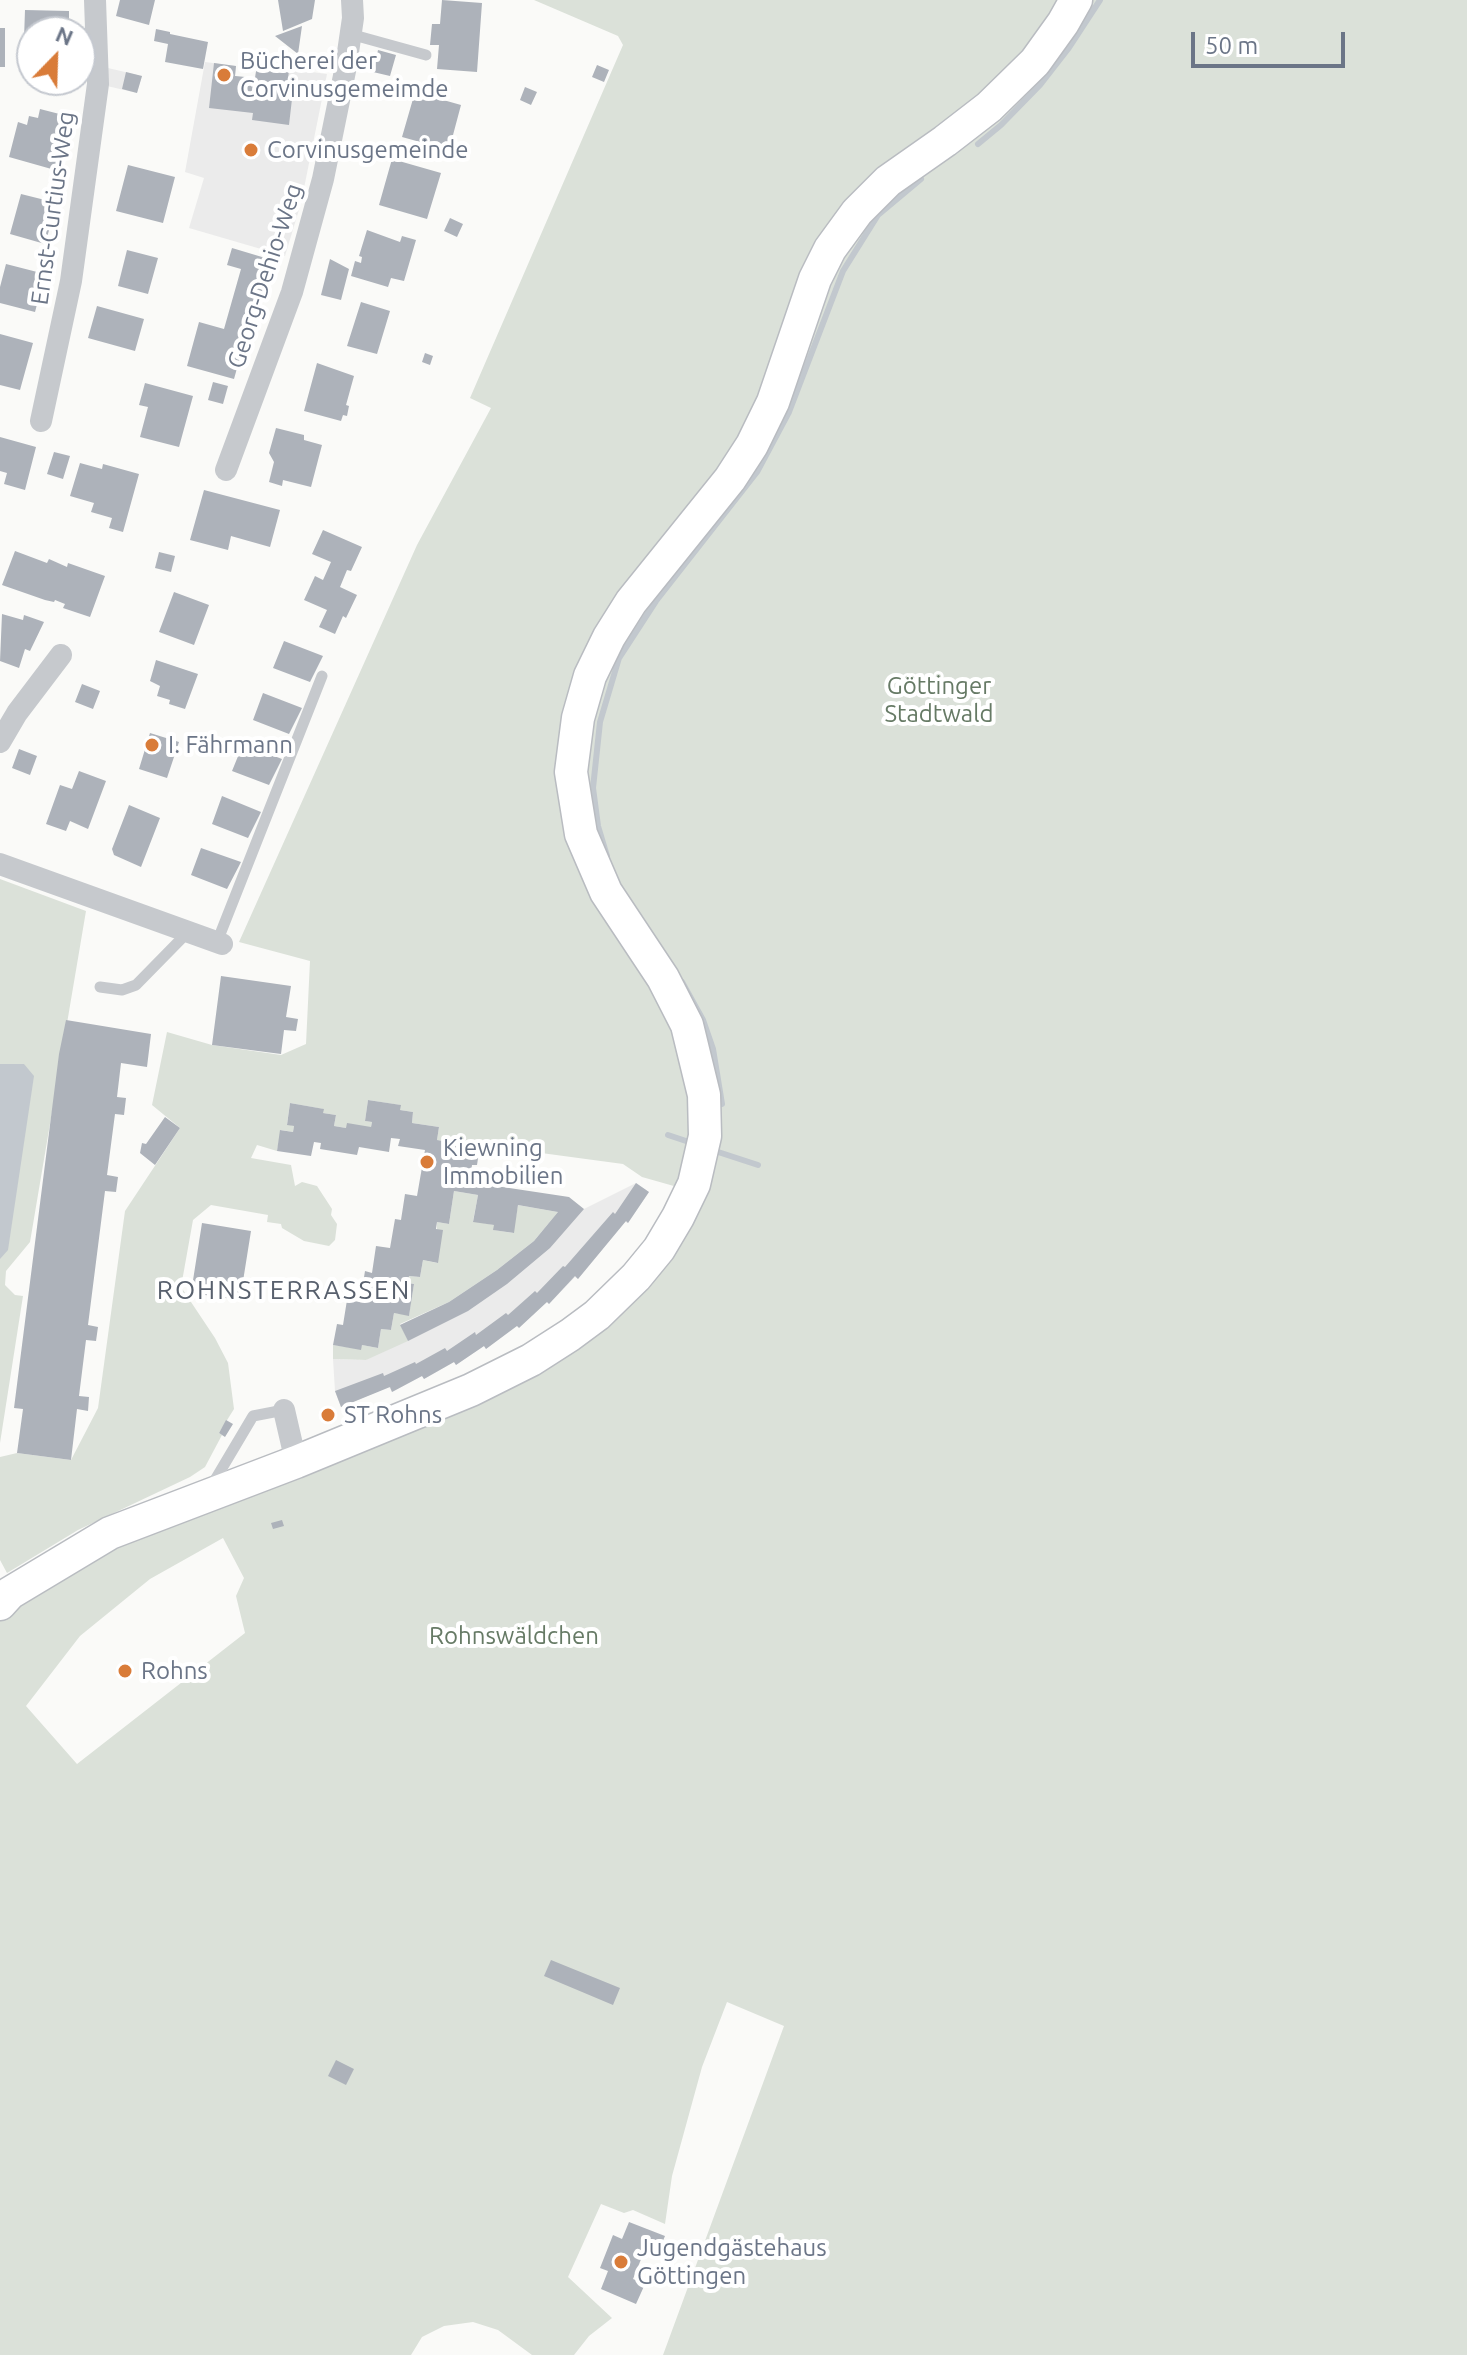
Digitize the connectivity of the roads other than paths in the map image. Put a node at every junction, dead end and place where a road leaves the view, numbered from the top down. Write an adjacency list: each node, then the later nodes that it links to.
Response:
1 (95, 0): 6 (street, Ernst-Curtius-Weg)
2 (352, 0): 4 (street, Georg-Dehio-Weg)
3 (1076, 0): 16 (street)
4 (350, 34): 5 (lane); 7 (street, Georg-Dehio-Weg)
5 (426, 55)
6 (41, 421)
7 (226, 470)
8 (61, 655): 10 (street)
9 (322, 676): 13 (lane)
10 (0, 742)
11 (0, 864): 12 (street)
12 (187, 933): 13 (street); 14 (lane)
13 (220, 943)
14 (100, 987)
15 (284, 1410): 16 (street); 17 (lane)
16 (296, 1462): 17 (street)
17 (205, 1496): 18 (street)
18 (0, 1604)

